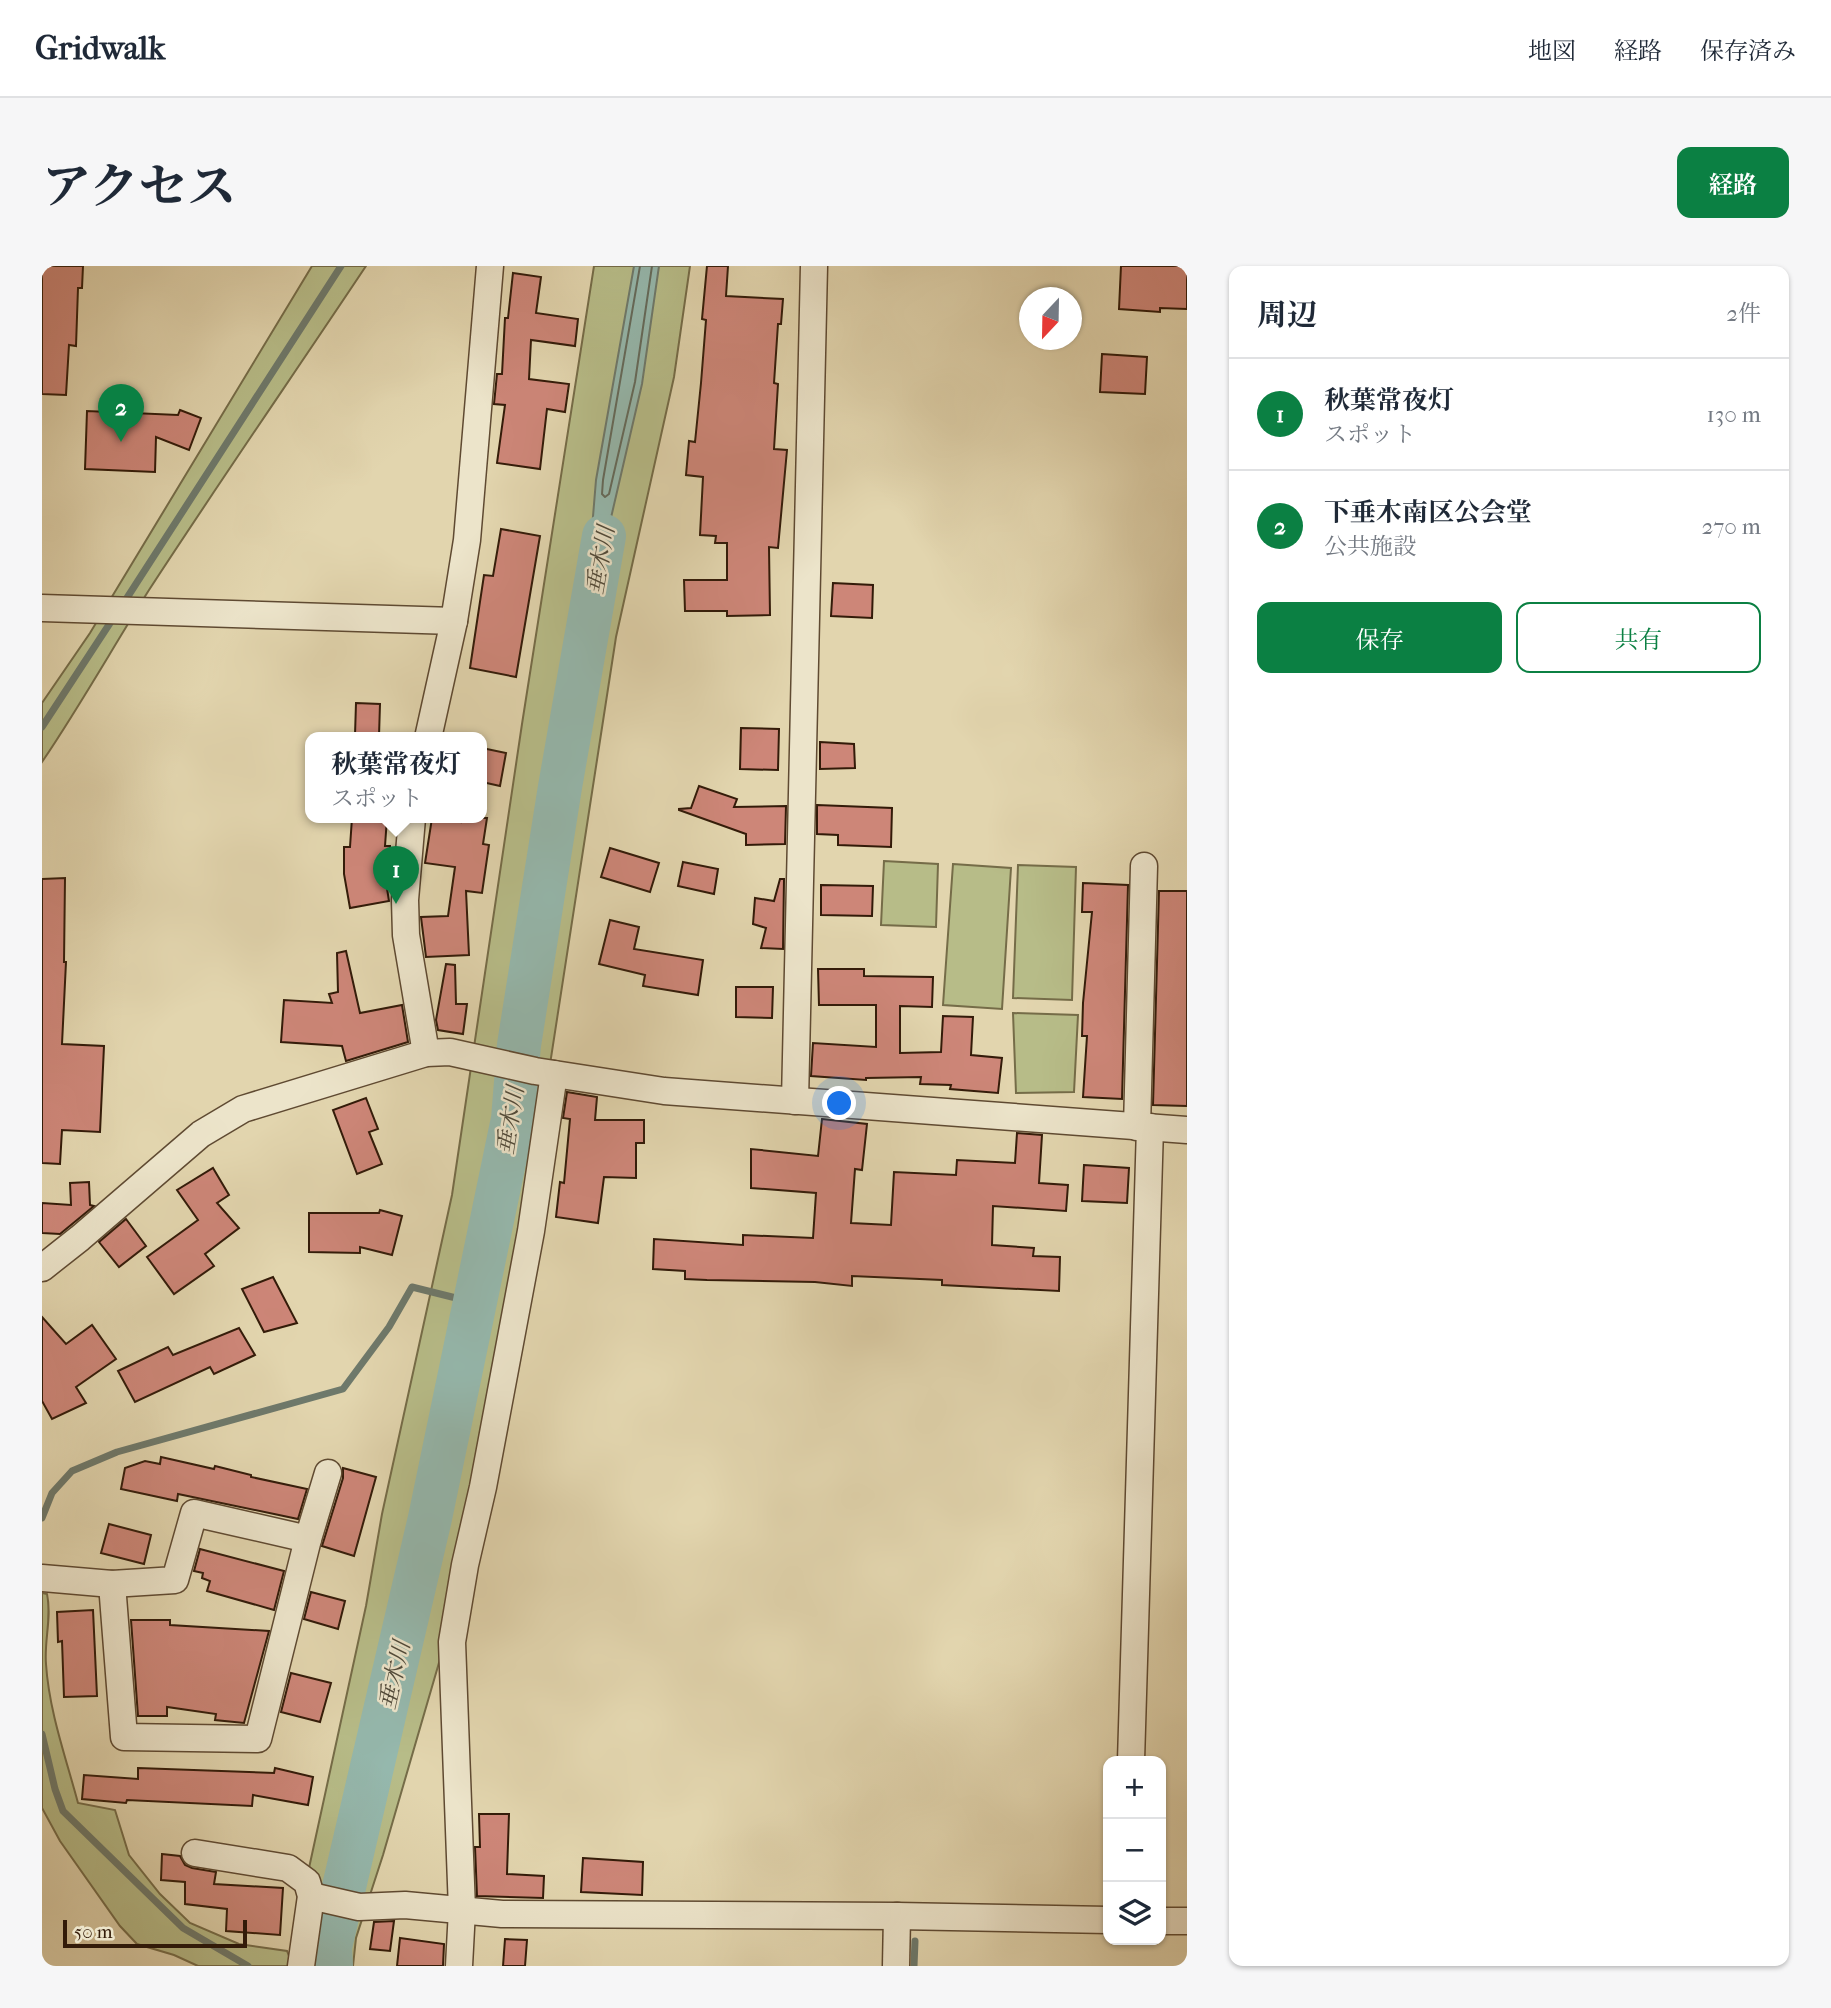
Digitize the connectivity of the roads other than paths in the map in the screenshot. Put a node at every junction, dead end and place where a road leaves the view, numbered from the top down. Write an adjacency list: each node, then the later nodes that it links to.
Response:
1 (490, 266): 4 (street)
2 (814, 266): 10 (street)
3 (42, 608): 4 (street)
4 (454, 621): 5 (street)
5 (429, 732)
6 (412, 823): 8 (street)
7 (1144, 866): 11 (street)
8 (426, 1052): 9 (street); 13 (street)
9 (545, 1073): 10 (street); 21 (street)
10 (795, 1101): 11 (street)
11 (1144, 1127): 12 (street); 18 (street)
12 (1187, 1130)
13 (42, 1268)
14 (328, 1473): 15 (street)
15 (308, 1538): 17 (street); 17 (street)
16 (48, 1579): 17 (street)
17 (112, 1584)
18 (1131, 1756)
19 (195, 1853): 20 (street)
20 (311, 1896): 21 (street); 26 (street)
21 (462, 1910): 22 (street); 27 (street)
22 (897, 1916): 23 (street); 28 (street)
23 (1103, 1920)
24 (1166, 1921): 25 (street)
25 (1187, 1921)
26 (301, 1966)
27 (459, 1966)
28 (896, 1966)

